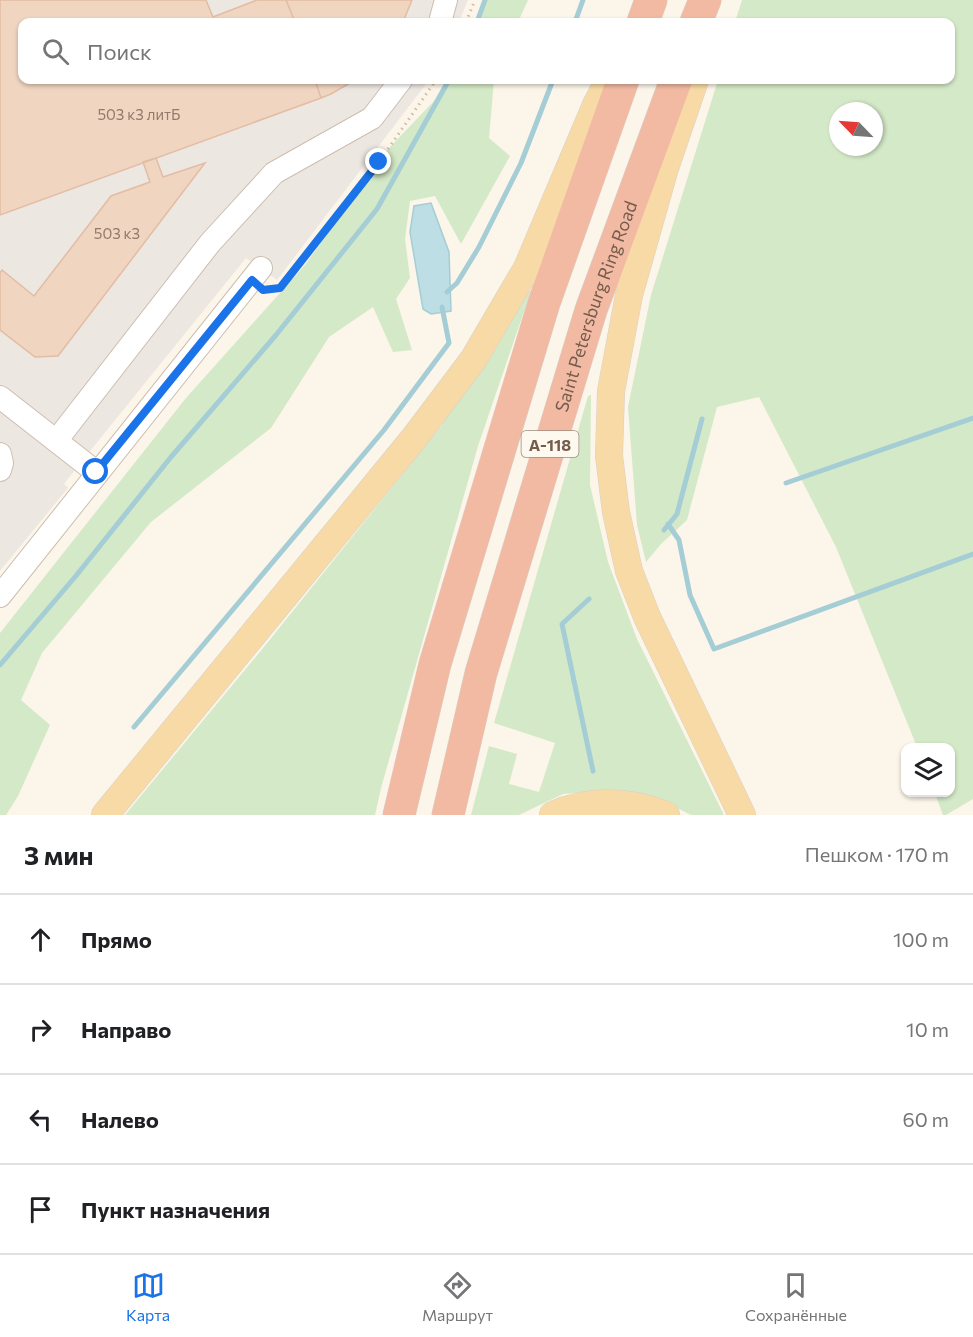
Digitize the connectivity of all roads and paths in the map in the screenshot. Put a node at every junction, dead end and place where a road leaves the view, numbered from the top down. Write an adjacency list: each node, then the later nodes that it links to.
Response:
1 (446, 0): 5 (lane)
2 (475, 0): 6 (path)
3 (705, 0): 7 (highway)
4 (714, 0): 8 (main road)
5 (441, 18)
6 (468, 18)
7 (698, 18)
8 (710, 18)
9 (398, 84): 17 (lane)
10 (433, 84): 15 (path)
11 (607, 84): 22 (main road)
12 (622, 84): 23 (highway, А-118)
13 (674, 84): 24 (highway, Saint Petersburg Ring Road / А-118)
14 (693, 84): 27 (main road)
15 (256, 274): 20 (lane)
16 (0, 397): 17 (lane)
17 (56, 441): 20 (lane)
18 (0, 454): 19 (lane)
19 (0, 470)
20 (96, 472): 21 (lane)
21 (0, 596)
22 (105, 815)
23 (399, 815)
24 (448, 815)
25 (553, 815): 26 (main road)
26 (666, 815)
27 (742, 815)

